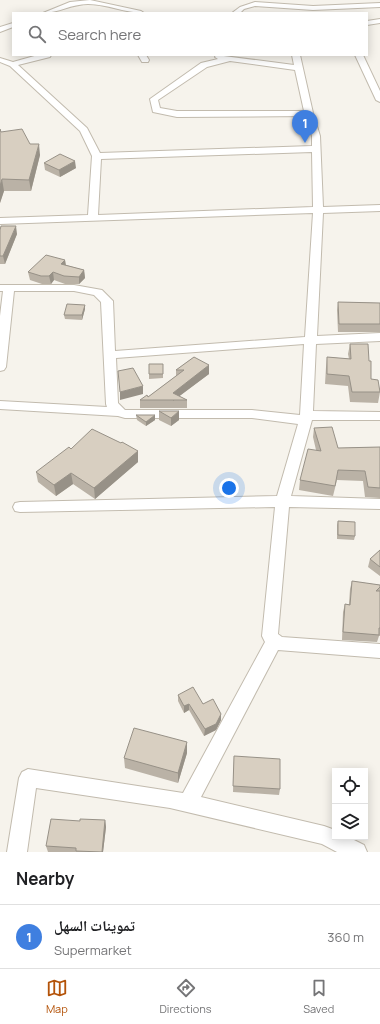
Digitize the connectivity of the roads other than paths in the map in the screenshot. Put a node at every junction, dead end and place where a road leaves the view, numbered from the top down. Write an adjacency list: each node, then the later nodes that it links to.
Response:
1 (262, 0): 2 (street)
2 (255, 4): 4 (street); 7 (street)
3 (380, 5): 4 (street)
4 (347, 10)
5 (49, 12): 6 (street)
6 (136, 12)
7 (236, 12)
8 (380, 21): 9 (street)
9 (368, 23)
10 (12, 25): 11 (street)
11 (0, 30)
12 (43, 56): 18 (street)
13 (212, 56): 16 (street)
14 (296, 56): 19 (street)
15 (360, 56): 20 (street)
16 (228, 59): 19 (street); 21 (street)
17 (0, 60): 18 (street)
18 (13, 64): 23 (street)
19 (298, 68): 21 (street)
20 (380, 100)
21 (309, 113): 22 (street)
22 (316, 149): 23 (street); 25 (street)
23 (97, 156): 26 (street)
24 (380, 208): 25 (street)
25 (318, 210): 26 (street); 30 (street)
26 (93, 218): 27 (street)
27 (0, 220)
28 (5, 288): 31 (street); 32 (street)
29 (380, 337): 30 (street)
30 (311, 340): 31 (street); 36 (street)
31 (110, 355): 34 (street)
32 (0, 367)
33 (0, 405): 34 (street)
34 (118, 412): 36 (street)
35 (380, 416): 36 (street)
36 (306, 417): 37 (street)
37 (282, 501): 38 (street); 39 (street); 40 (street)
38 (380, 504)
39 (20, 507)
40 (274, 641): 41 (street); 42 (street)
41 (380, 651)
42 (188, 803): 43 (street); 44 (street)
43 (17, 852)
44 (357, 852)

